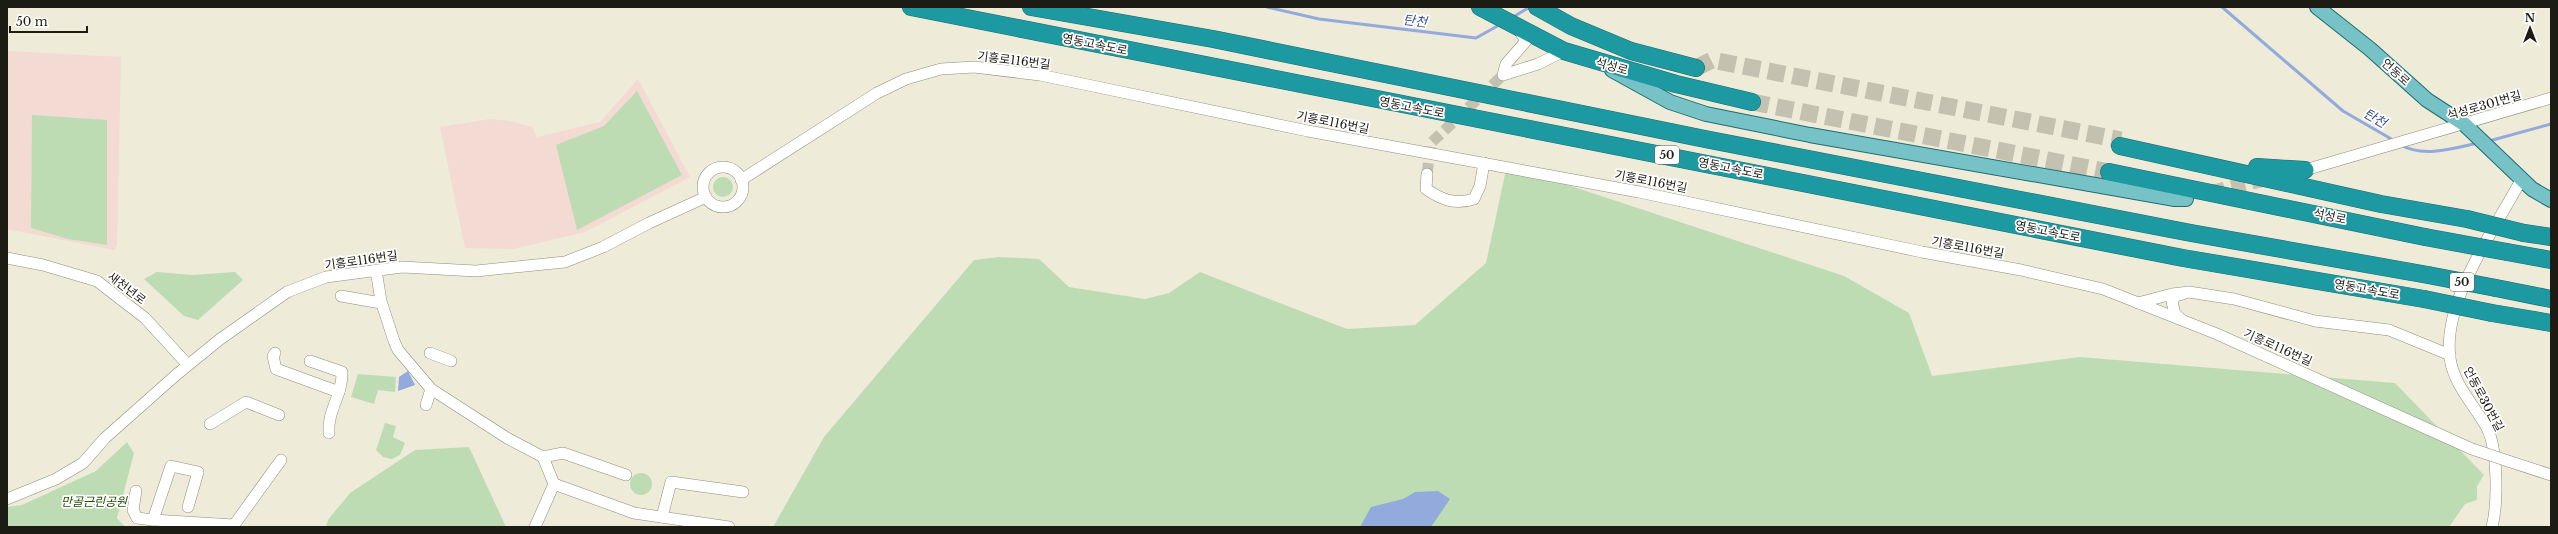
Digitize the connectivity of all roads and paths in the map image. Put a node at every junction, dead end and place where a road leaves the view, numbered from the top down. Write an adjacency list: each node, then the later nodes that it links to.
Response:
1 (911, 7): 32 (highway, 영동고속도로 / 50, bridge)
2 (1031, 7): 28 (highway, 영동고속도로 / 50, bridge)
3 (1537, 7): 9 (highway)
4 (2317, 7): 12 (main road, 언동로)
5 (1482, 8): 7 (highway, 석성로)
6 (1521, 33): 7 (street)
7 (1558, 48): 8 (highway, 석성로)
8 (1599, 63): 11 (highway, 석성로); 20 (main road)
9 (1696, 68)
10 (2551, 98): 12 (street, 석성로301번길)
11 (1752, 102)
12 (2464, 124): 14 (street, 석성로301번길); 18 (main road, 언동로)
13 (1484, 163): 16 (street); 17 (street, 기흥로116번길); 30 (street, 기흥로116번길)
14 (2305, 170): 22 (highway, 석성로, bridge)
15 (2109, 172): 24 (highway, 석성로, bridge)
16 (1427, 174)
17 (741, 180): 19 (street); 19 (street)
18 (2521, 180): 21 (main road); 35 (street, 언동로30번길)
19 (706, 197): 25 (street, 기흥로116번길)
20 (2186, 199)
21 (2551, 200)
22 (2551, 238)
23 (7, 258): 38 (street, 새천년로)
24 (2551, 260)
25 (376, 270): 29 (street); 38 (street, 기흥로116번길)
26 (2189, 292): 30 (street); 31 (street); 35 (street)
27 (341, 296): 29 (street)
28 (2551, 299)
29 (381, 303): 39 (street)
30 (2137, 303): 31 (street, 기흥로116번길)
31 (2181, 320): 48 (street, 기흥로116번길, bridge)
32 (2551, 323)
33 (275, 353): 40 (street)
34 (430, 353): 37 (street)
35 (2450, 355): 59 (street, 언동로30번길)
36 (310, 361): 40 (street)
37 (451, 361)
38 (188, 366): 52 (street, 기흥로116번길)
39 (431, 389): 41 (street); 45 (street)
40 (339, 392): 44 (street)
41 (426, 405)
42 (279, 415): 43 (street)
43 (210, 424)
44 (329, 433)
45 (543, 457): 47 (street); 49 (street)
46 (281, 460): 56 (street)
47 (626, 475)
48 (2551, 475)
49 (554, 484): 54 (street); 57 (street)
50 (136, 492): 55 (street)
51 (743, 492): 54 (street)
52 (7, 499)
53 (188, 507): 55 (street)
54 (662, 517): 58 (street)
55 (153, 520): 56 (street)
56 (234, 526)
57 (535, 527)
58 (730, 527)
59 (2492, 527)

